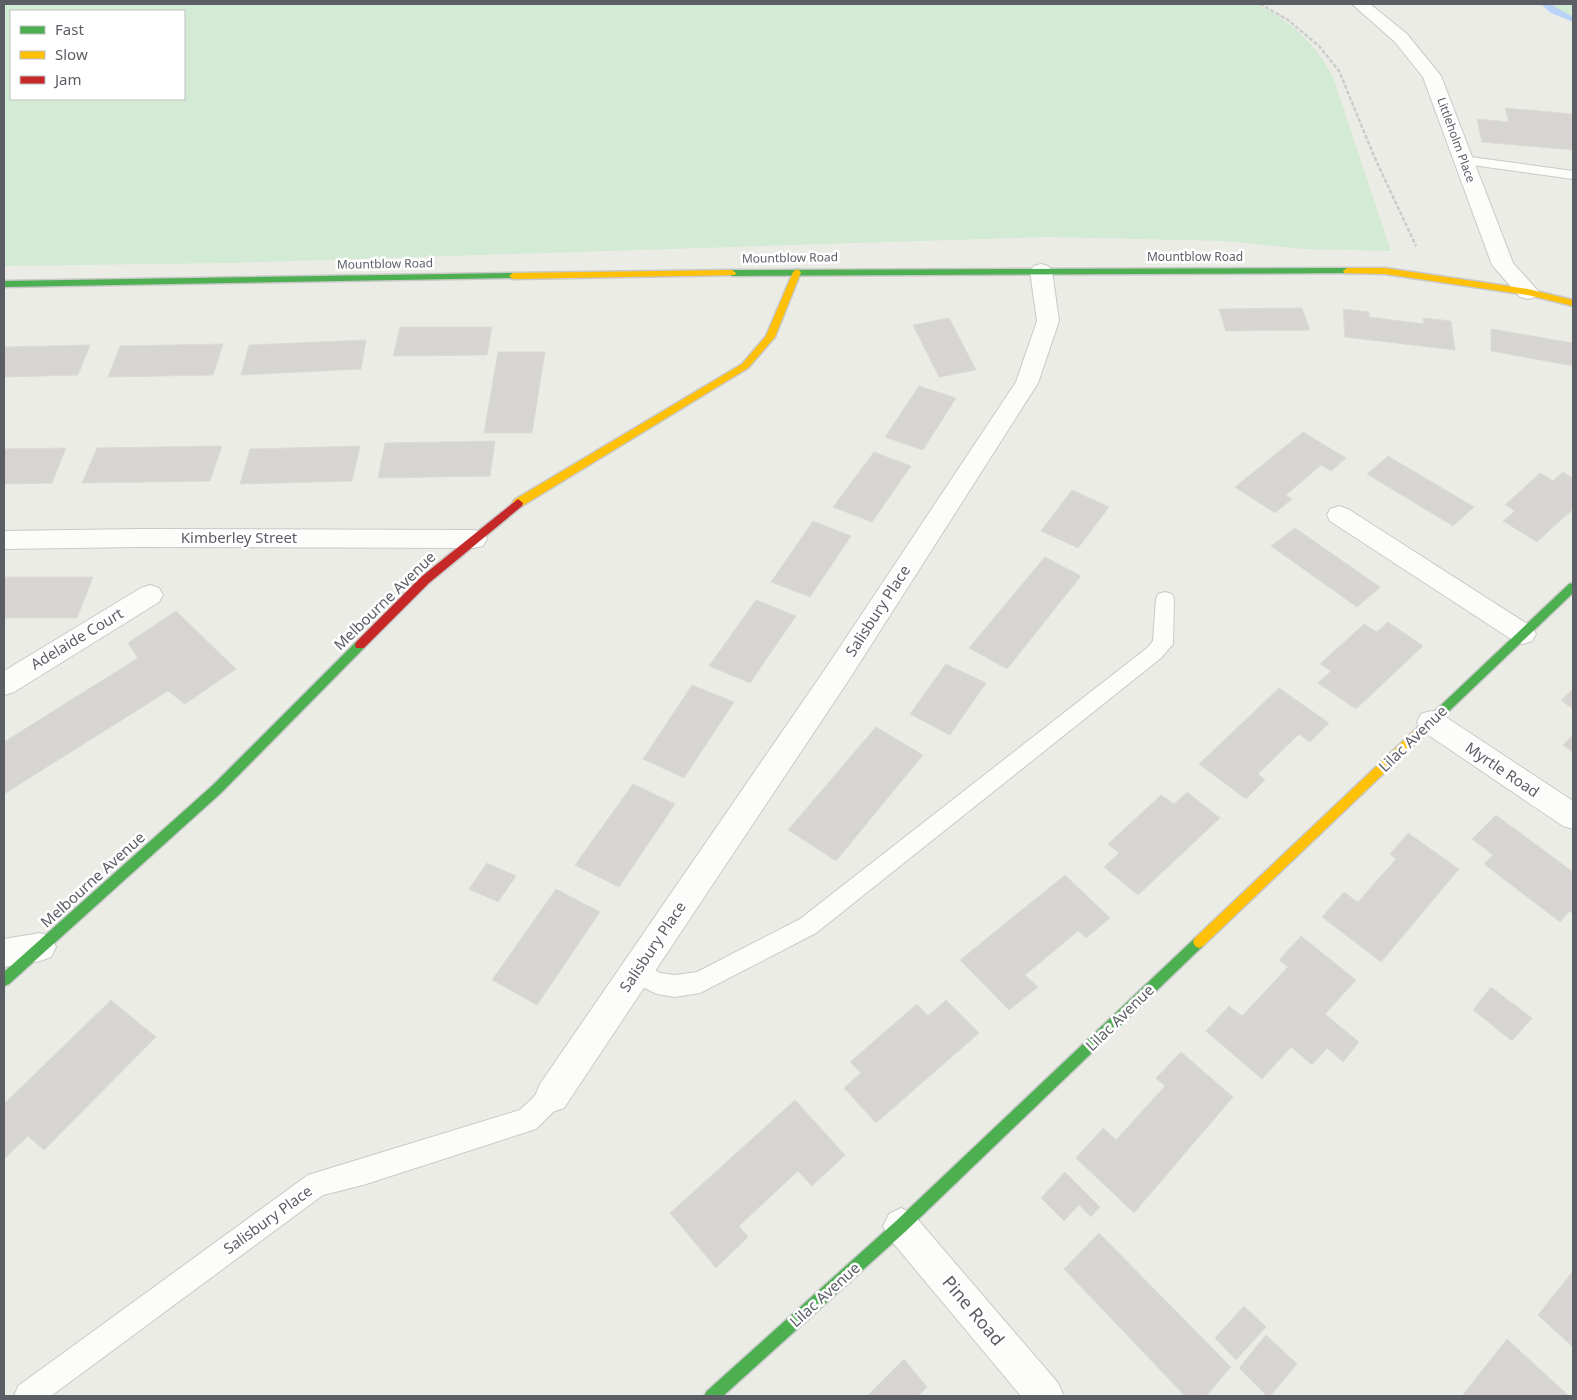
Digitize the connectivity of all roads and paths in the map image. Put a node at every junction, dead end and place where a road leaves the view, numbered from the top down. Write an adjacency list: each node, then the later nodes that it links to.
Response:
1 (1260, 4): 7 (path)
2 (1360, 4): 3 (street, Littleholm Place)
3 (1463, 160): 4 (lane); 9 (street, Littleholm Place)
4 (1573, 175)
5 (1041, 271): 6 (street, Mountblow Road); 7 (street, Mountblow Road); 23 (street, Salisbury Place)
6 (797, 272): 8 (street, Mountblow Road); 12 (street, Melbourne Avenue)
7 (1432, 278): 9 (street, Mountblow Road)
8 (4, 284)
9 (1528, 292): 10 (street, Mountblow Road)
10 (1573, 303)
11 (1339, 515): 17 (street)
12 (474, 539): 13 (street, Kimberley Street); 21 (street, Melbourne Avenue)
13 (4, 540)
14 (1573, 587): 17 (street, Lilac Avenue)
15 (150, 595): 18 (street, Adelaide Court)
16 (1165, 599): 23 (lane)
17 (1523, 634): 19 (street, Lilac Avenue)
18 (4, 684)
19 (1431, 722): 20 (street, Myrtle Road); 26 (street, Lilac Avenue)
20 (1573, 818)
21 (40, 947): 22 (street); 24 (street, Melbourne Avenue)
22 (4, 953)
23 (636, 972): 25 (street, Salisbury Place)
24 (4, 980)
25 (552, 1096): 27 (lane, Salisbury Place)
26 (901, 1226): 28 (street, Lilac Avenue); 29 (street, Pine Road)
27 (28, 1396)
28 (712, 1396)
29 (1045, 1396)

